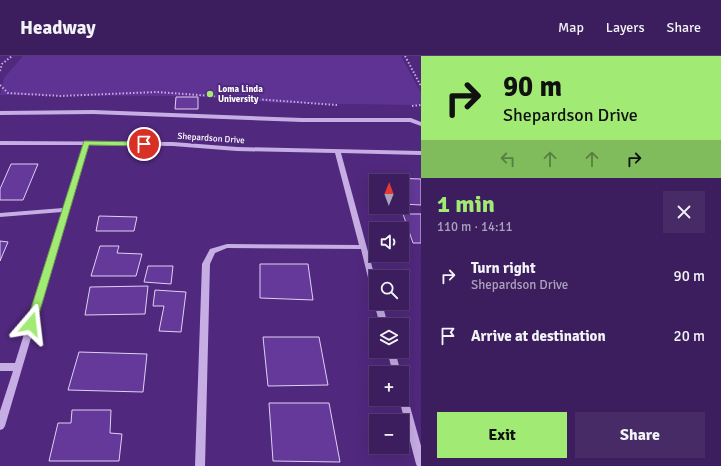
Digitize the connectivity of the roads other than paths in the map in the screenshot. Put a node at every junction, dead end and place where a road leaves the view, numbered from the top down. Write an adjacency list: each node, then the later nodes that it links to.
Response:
1 (0, 113): 2 (street)
2 (421, 124)
3 (0, 143): 4 (street, Shepardson Drive)
4 (86, 143): 5 (street, Shepardson Drive); 7 (street)
5 (338, 153): 6 (street, Shepardson Drive); 9 (street)
6 (421, 153)
7 (66, 210): 8 (street); 12 (street)
8 (0, 215)
9 (364, 247): 10 (street); 16 (street)
10 (370, 270)
11 (0, 367): 12 (street)
12 (18, 367): 14 (street)
13 (406, 406): 15 (street)
14 (0, 426)
15 (421, 464)
16 (200, 466)

